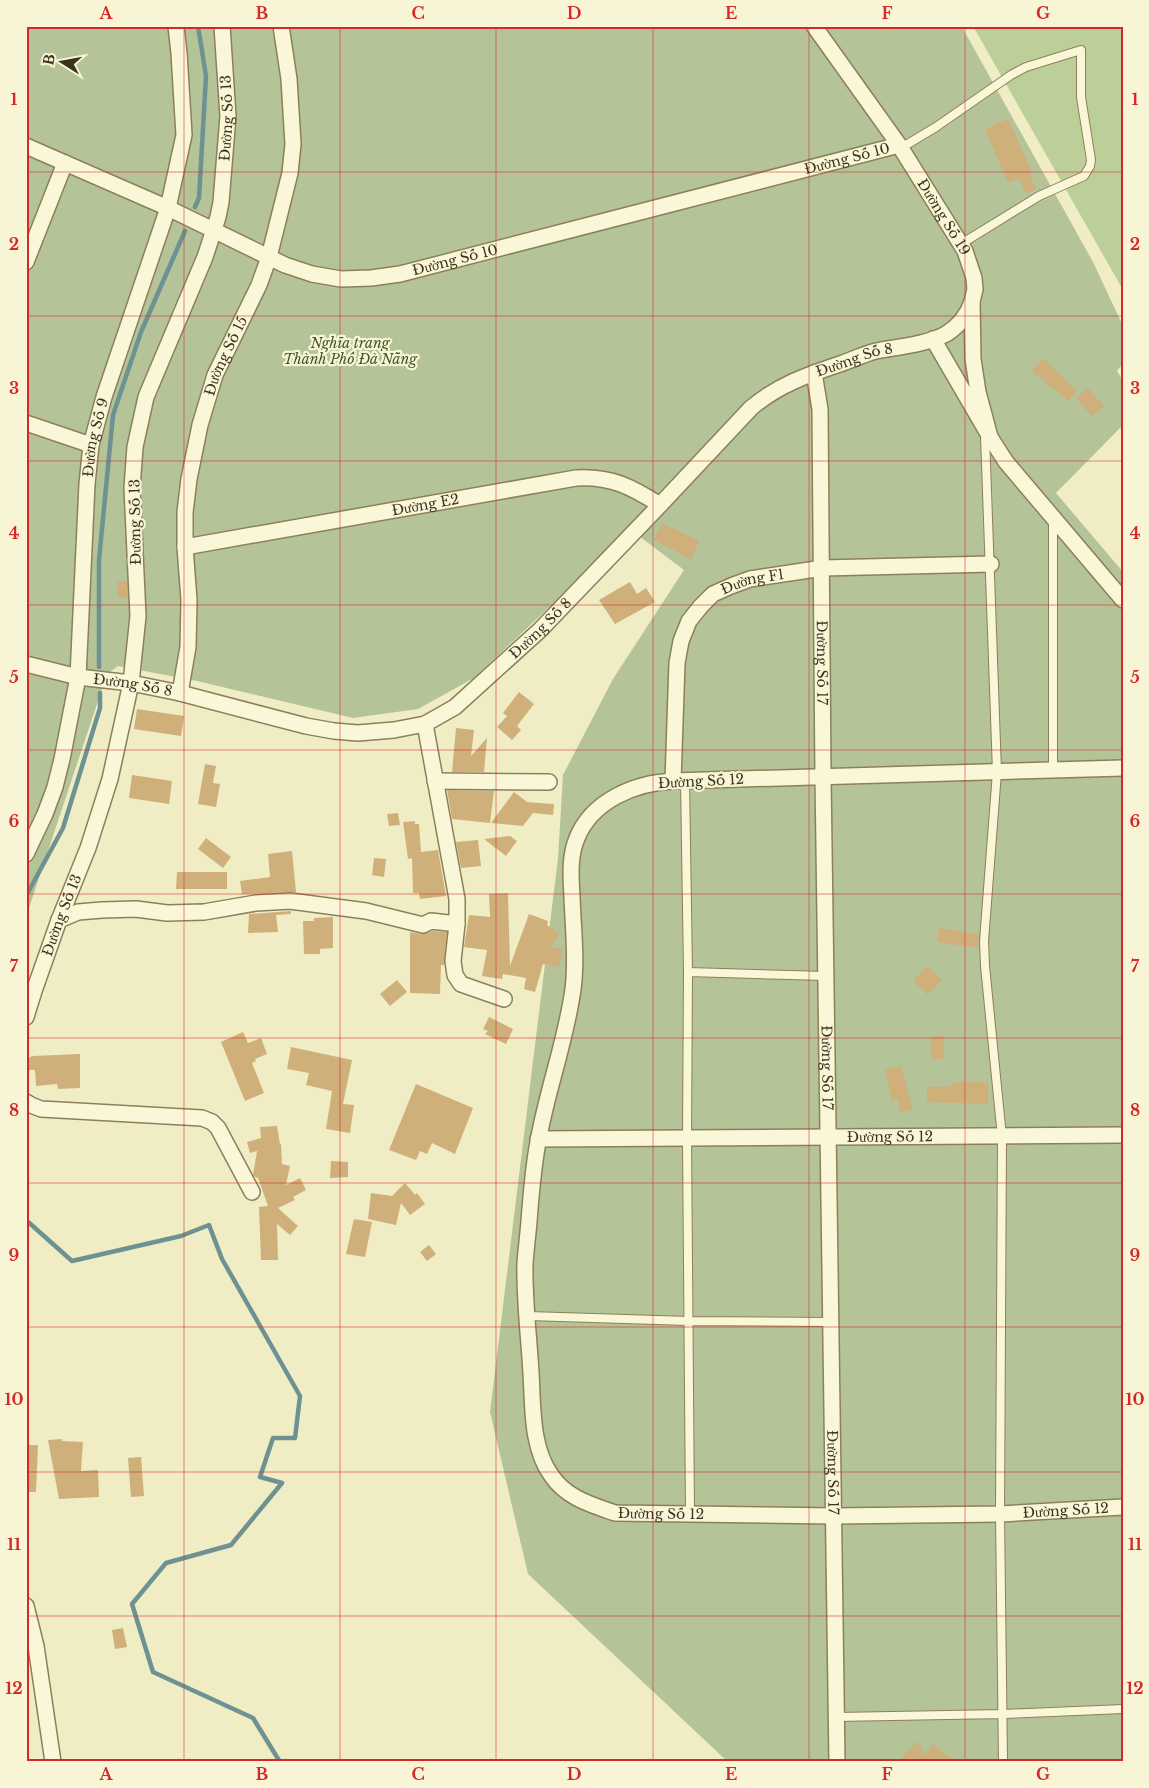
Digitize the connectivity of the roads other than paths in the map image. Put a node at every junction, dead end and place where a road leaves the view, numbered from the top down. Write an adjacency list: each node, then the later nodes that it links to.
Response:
1 (176, 26): 8 (street, Đường Số 9)
2 (222, 26): 9 (street, Đường Số 13)
3 (281, 26): 11 (street, Đường Số 15)
4 (814, 26): 6 (street, Đường Số 19)
5 (26, 146): 7 (street, Đường Số 10)
6 (900, 147): 10 (street, Đường Số 19); 10 (lane); 11 (street, Đường Số 10)
7 (65, 163): 8 (street, Đường Số 10); 12 (street)
8 (168, 208): 9 (street, Đường Số 10); 18 (street, Đường Số 9)
9 (215, 231): 11 (street, Đường Số 10); 27 (street, Đường Số 13)
10 (960, 244): 13 (street, Đường Số 19)
11 (269, 257): 21 (street, Đường Số 15)
12 (26, 262)
13 (972, 302): 14 (street, Đường Số 8); 17 (street, Đường Số 19)
14 (933, 339): 15 (street, Đường Số 8); 17 (street, Đường Số 19)
15 (814, 373): 19 (street, Đường Số 8); 23 (street, Đường Số 17)
16 (26, 423): 18 (street)
17 (987, 433): 20 (street, Đường Số 19); 22 (lane)
18 (91, 445): 26 (street, Đường Số 9)
19 (660, 505): 21 (street, Đường E2); 29 (street, Đường Số 8)
20 (1053, 518): 24 (street, Đường Số 19); 31 (lane)
21 (185, 547): 28 (street, Đường Số 15)
22 (991, 564): 23 (street, Đường F1); 32 (lane)
23 (823, 568): 33 (street, Đường Số 17); 34 (street, Đường F1)
24 (1123, 600)
25 (26, 664): 26 (street, Đường Số 8)
26 (78, 677): 27 (street, Đường Số 8); 37 (street, Đường Số 9)
27 (131, 683): 28 (street, Đường Số 8); 38 (street, Đường Số 13)
28 (180, 693): 29 (street, Đường Số 8)
29 (425, 724): 35 (street)
30 (1123, 768): 31 (street, Đường Số 12)
31 (1053, 770): 32 (street, Đường Số 12)
32 (997, 772): 33 (street, Đường Số 12); 46 (lane)
33 (824, 777): 34 (street, Đường Số 12); 41 (street, Đường Số 17)
34 (679, 780): 40 (lane); 49 (street, Đường Số 12)
35 (435, 781): 36 (street); 39 (street)
36 (549, 782)
37 (26, 854)
38 (59, 920): 39 (street); 43 (street, Đường Số 13)
39 (457, 924): 42 (street)
40 (688, 972): 41 (lane); 48 (lane)
41 (826, 976): 47 (street, Đường Số 17)
42 (504, 999)
43 (26, 1017)
44 (26, 1102): 50 (street)
45 (1123, 1135): 46 (street, Đường Số 12)
46 (1002, 1137): 47 (street, Đường Số 12); 56 (lane)
47 (829, 1138): 48 (street, Đường Số 12); 53 (street, Đường Số 17)
48 (687, 1139): 49 (street, Đường Số 12); 52 (lane)
49 (538, 1140): 51 (street, Đường Số 12)
50 (252, 1192)
51 (528, 1316): 52 (lane); 55 (street, Đường Số 12)
52 (689, 1321): 53 (lane); 55 (lane)
53 (832, 1322): 57 (street, Đường Số 17)
54 (1123, 1507): 56 (street, Đường Số 12)
55 (690, 1514): 57 (street, Đường Số 12)
56 (1000, 1514): 57 (street, Đường Số 12); 60 (lane)
57 (834, 1516): 61 (street, Đường Số 17)
58 (26, 1606): 62 (street)
59 (1123, 1709): 60 (lane)
60 (1003, 1714): 61 (lane); 64 (lane)
61 (836, 1718): 63 (street, Đường Số 17)
62 (53, 1762)
63 (837, 1762)
64 (1003, 1762)

